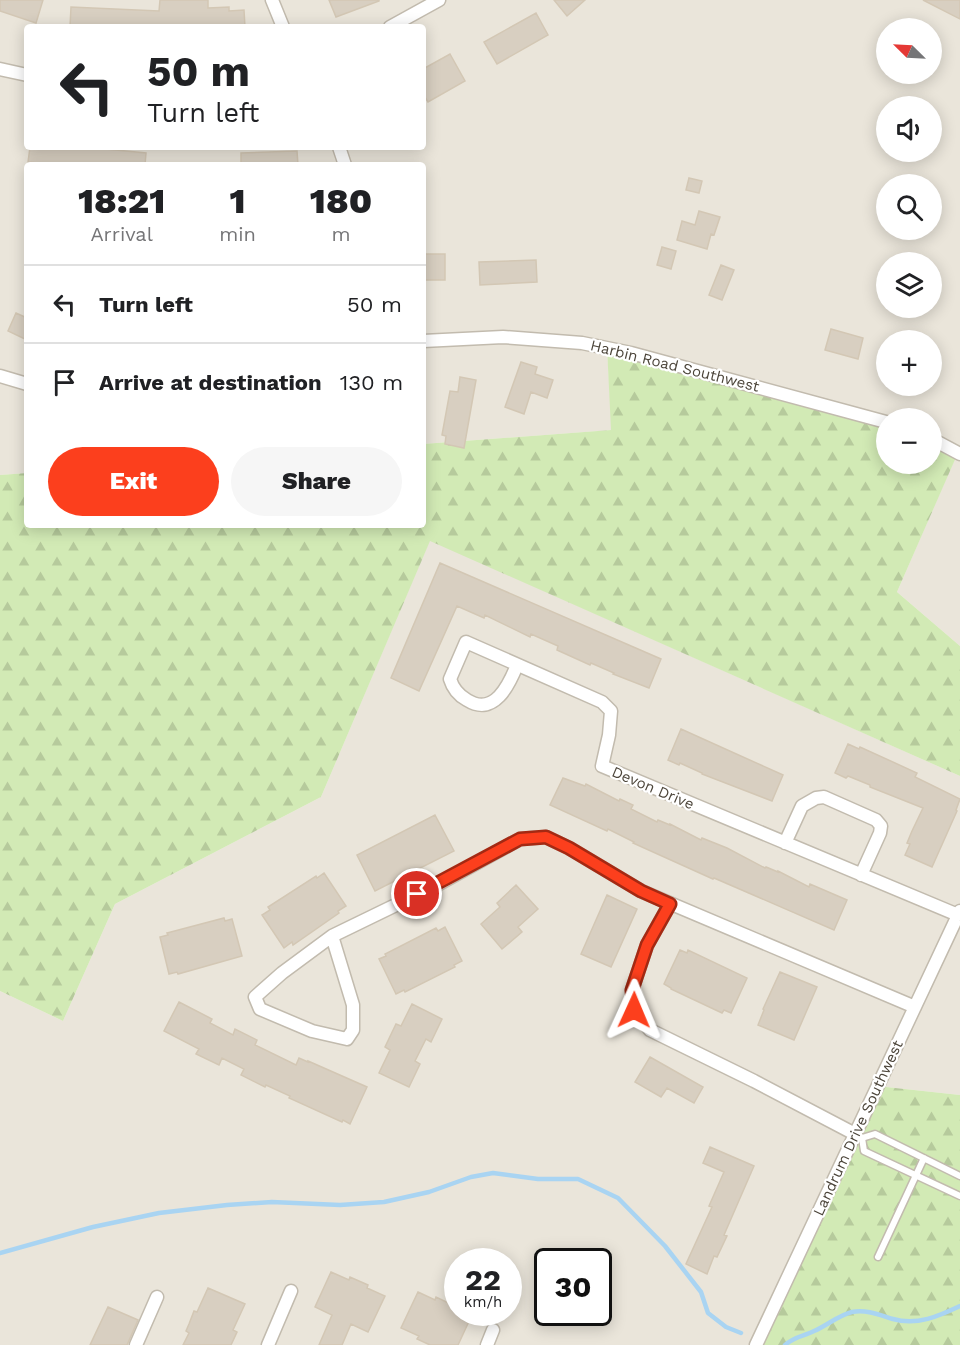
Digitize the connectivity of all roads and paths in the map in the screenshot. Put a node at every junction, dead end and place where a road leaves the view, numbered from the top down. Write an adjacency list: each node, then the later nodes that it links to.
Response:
1 (272, 0): 3 (street)
2 (439, 0): 4 (street)
3 (282, 24)
4 (395, 24)
5 (0, 69): 6 (street)
6 (24, 74)
7 (426, 341): 10 (street, Harbin Road Southwest)
8 (0, 376): 9 (street)
9 (24, 383)
10 (876, 419)
11 (942, 444): 12 (street)
12 (960, 454)
13 (517, 665): 13 (street, Devon Drive); 14 (street, Devon Drive)
14 (785, 843): 15 (street, Devon Drive); 15 (street)
15 (861, 875): 17 (street, Devon Drive)
16 (670, 904): 18 (street); 19 (street); 20 (street)
17 (959, 913): 19 (street, Landrum Drive Southwest)
18 (332, 936): 18 (street)
19 (915, 1007): 20 (street, Landrum Drive Southwest)
20 (859, 1136): 21 (lane); 22 (lane); 32 (street, Landrum Drive Southwest)
21 (924, 1158): 22 (lane); 23 (lane)
22 (916, 1175): 24 (lane); 25 (lane)
23 (960, 1176)
24 (960, 1196)
25 (878, 1257)
26 (291, 1291): 30 (street)
27 (157, 1297): 29 (street)
28 (493, 1330): 31 (street)
29 (136, 1345)
30 (268, 1345)
31 (487, 1345)
32 (756, 1345)

